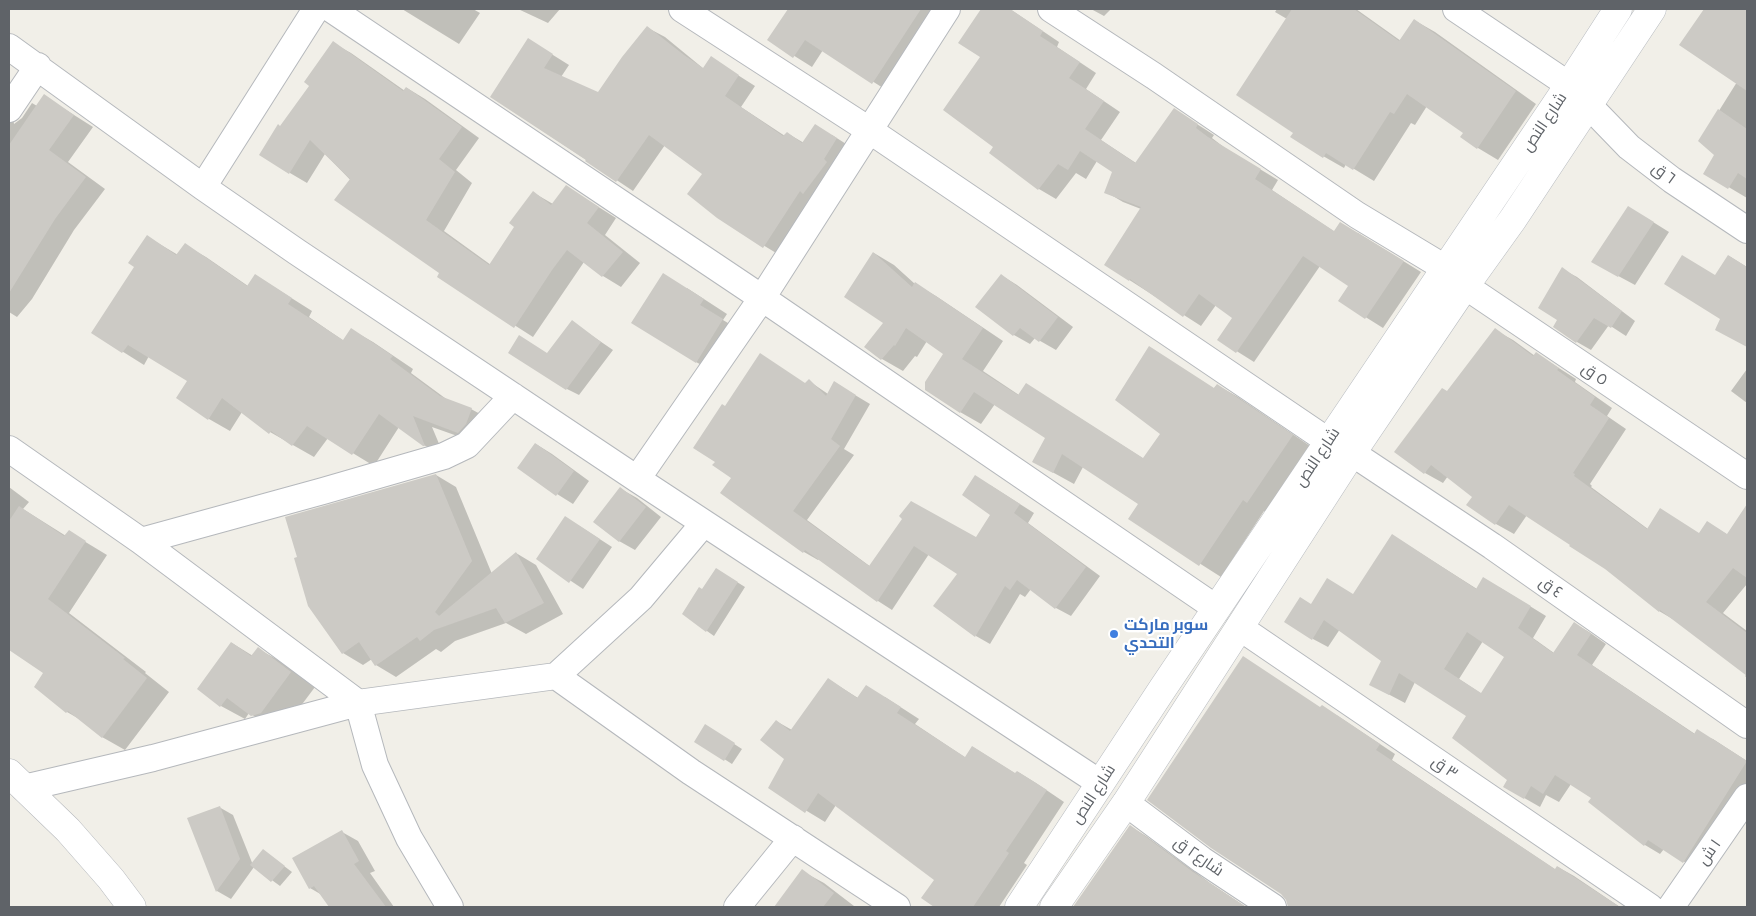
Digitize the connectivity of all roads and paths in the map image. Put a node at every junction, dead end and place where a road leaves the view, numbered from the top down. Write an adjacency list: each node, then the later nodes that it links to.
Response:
1 (316, 9): 15 (street)
2 (331, 9): 19 (street)
3 (682, 9): 14 (street, ٤ ق)
4 (947, 9): 14 (street)
5 (1051, 9): 17 (street, ٥ ق)
6 (1456, 9): 11 (street, ٦ ق)
7 (1618, 9): 11 (main road, شارع النص)
8 (1652, 9): 12 (main road, شارع النص)
9 (9, 47): 10 (street)
10 (38, 66): 13 (street); 15 (street)
11 (1569, 85): 12 (street, ٦ ق); 17 (main road, شارع النص)
12 (1588, 105): 16 (street, ٦ ق); 18 (main road, شارع النص)
13 (9, 109)
14 (869, 130): 19 (street); 21 (street, ٤ ق)
15 (203, 187): 20 (street)
16 (1747, 230)
17 (1445, 268): 18 (street, ٥ ق); 21 (main road, شارع النص)
18 (1465, 286): 21 (main road, شارع النص); 23 (street, ٥ ق)
19 (762, 298): 24 (street); 27 (street)
20 (513, 396): 24 (street); 26 (street)
21 (1340, 448): 27 (main road, شارع النص); 28 (main road, شارع النص); 31 (street, ٤ ق)
22 (9, 449): 26 (street)
23 (1747, 476)
24 (637, 479): 25 (street)
25 (704, 523): 29 (street); 33 (street)
26 (141, 541): 30 (street)
27 (1216, 608): 33 (main road, شارع النص)
28 (1239, 627): 35 (main road, شارع النص); 44 (street, ٣ ق)
29 (556, 676): 30 (street); 36 (street)
30 (358, 703): 32 (street); 38 (street)
31 (1747, 725)
32 (16, 780): 37 (main road)
33 (1100, 784): 41 (main road, شارع النص)
34 (1747, 797): 45 (street, ١ ش)
35 (1126, 803): 42 (main road, شارع النص); 43 (street, شارع٢ ق)
36 (793, 838): 39 (street); 40 (street)
37 (132, 907)
38 (450, 907)
39 (737, 907)
40 (897, 907)
41 (1019, 907)
42 (1054, 907)
43 (1273, 907)
44 (1650, 907)
45 (1671, 907)

